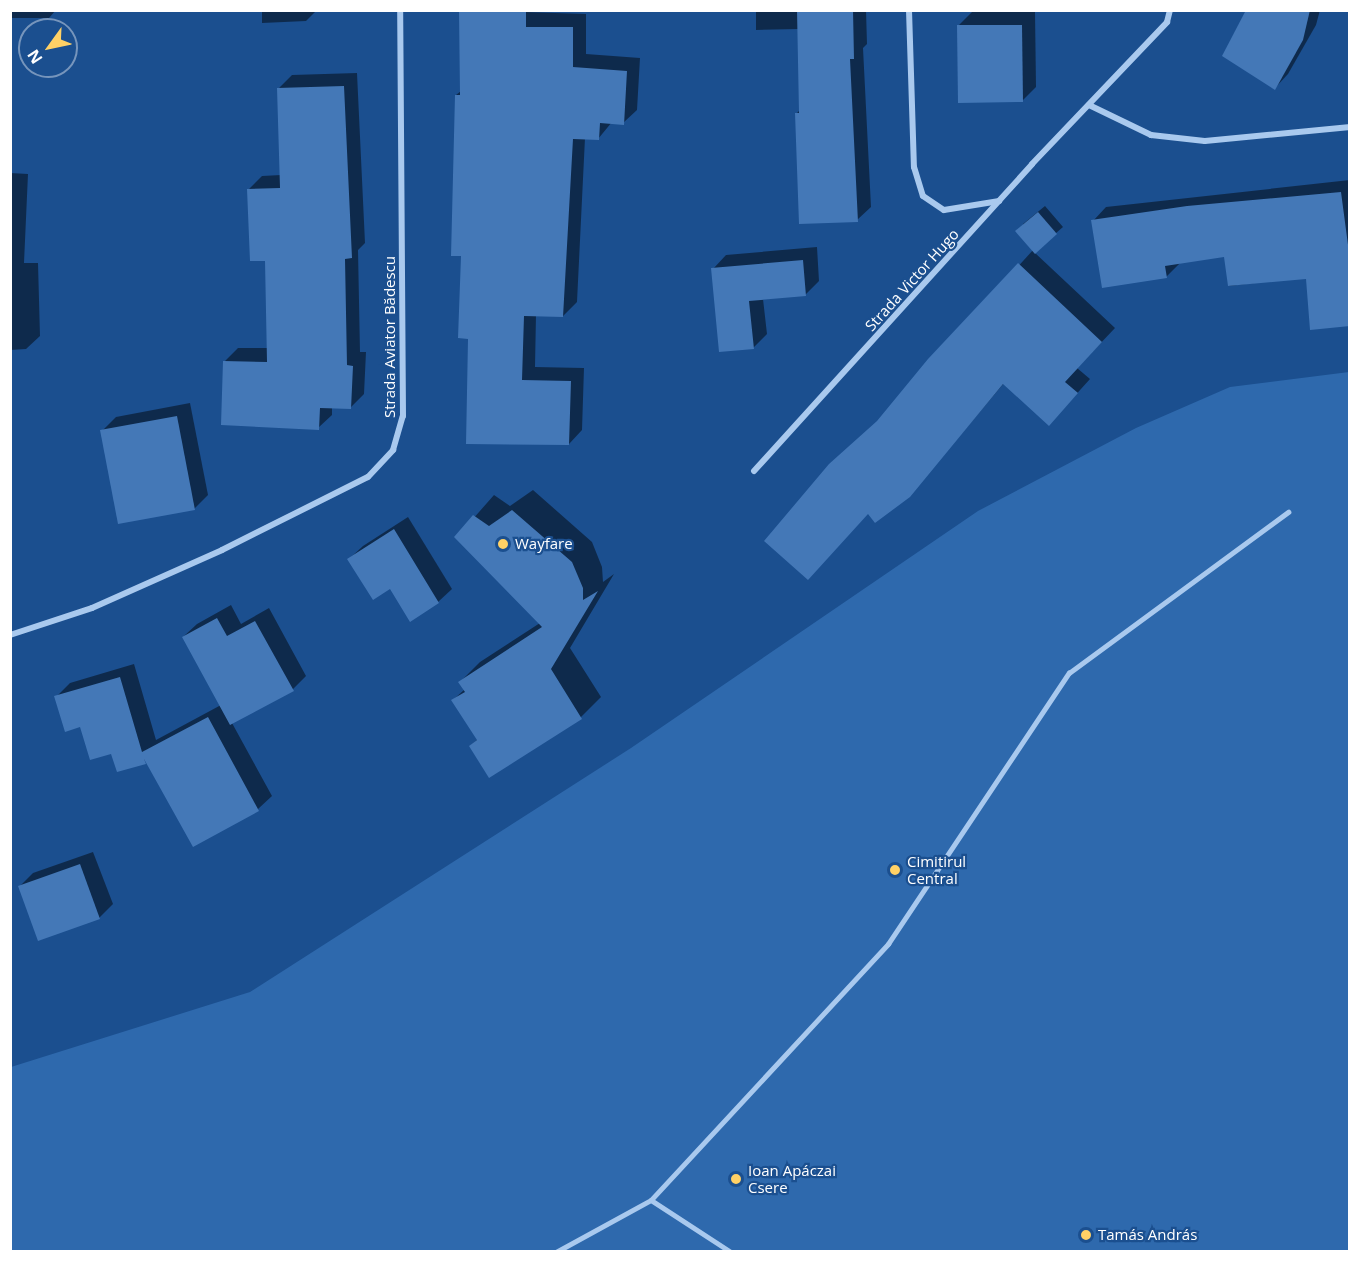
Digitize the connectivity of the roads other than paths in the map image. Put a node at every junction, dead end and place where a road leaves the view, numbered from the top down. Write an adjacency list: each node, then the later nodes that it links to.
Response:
1 (400, 10): 9 (street, Strada Aviator Bădescu)
2 (909, 10): 6 (street)
3 (1170, 10): 4 (street, Strada Victor Hugo)
4 (1089, 105): 5 (street); 6 (street, Strada Victor Hugo)
5 (1350, 127)
6 (1000, 201): 7 (street, Strada Victor Hugo)
7 (754, 471)
8 (1288, 512): 10 (lane)
9 (10, 635)
10 (651, 1200): 11 (lane); 12 (lane)
11 (556, 1251)
12 (731, 1251)

